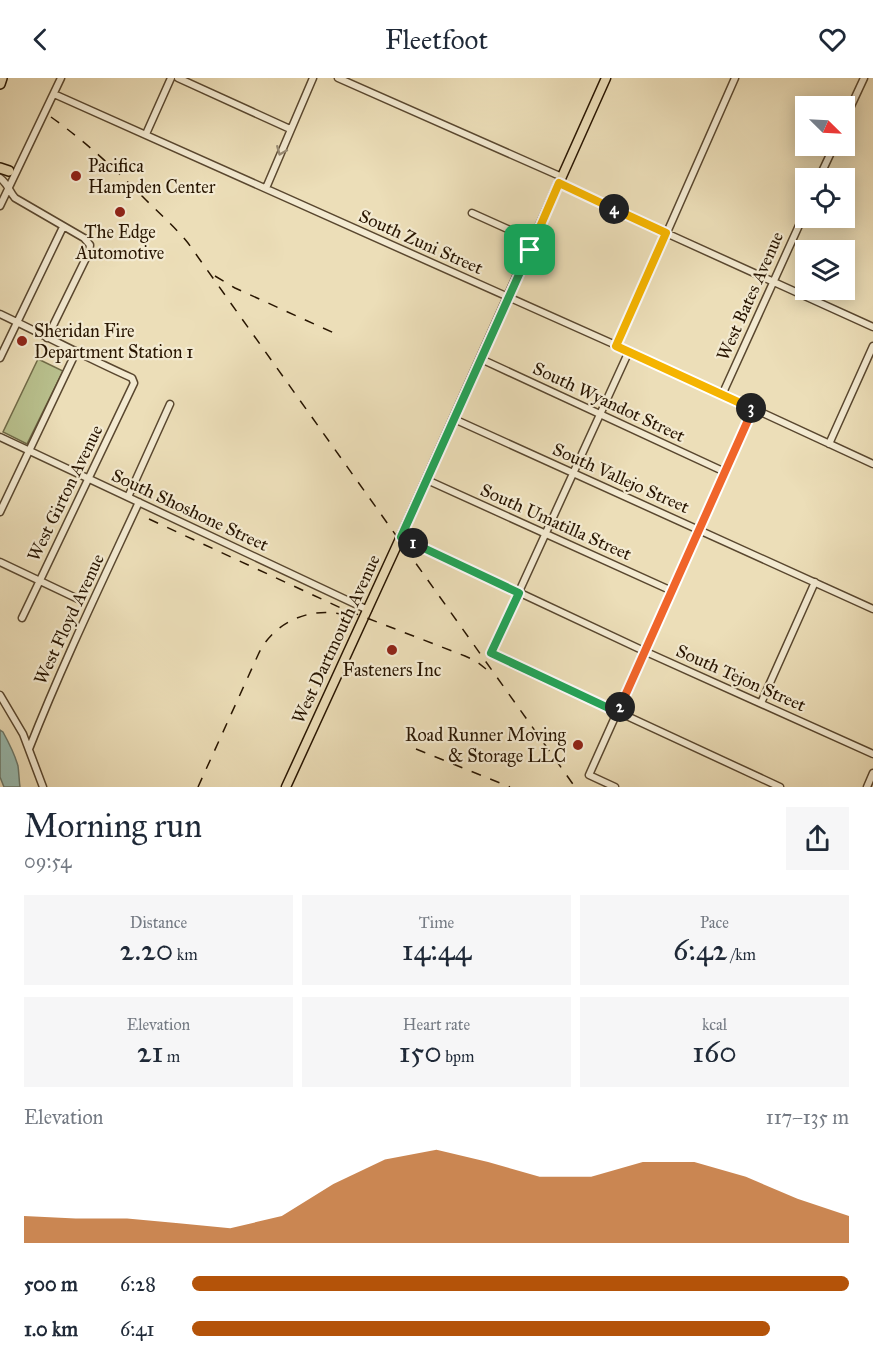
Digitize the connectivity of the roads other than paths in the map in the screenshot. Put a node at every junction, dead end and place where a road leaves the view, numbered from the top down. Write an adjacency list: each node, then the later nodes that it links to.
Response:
1 (2, 78): 10 (highway)
2 (61, 78): 11 (street)
3 (171, 78): 14 (street)
4 (178, 78): 13 (street)
5 (313, 78): 13 (street)
6 (338, 78): 18 (street)
7 (606, 78): 18 (main road, West Dartmouth Avenue)
8 (735, 78): 25 (street)
9 (864, 78): 12 (street)
10 (0, 84)
11 (54, 94): 14 (street, South Zuni Street); 15 (street)
12 (855, 97)
13 (290, 129): 20 (street, one-way to 20)
14 (146, 134): 20 (street, South Zuni Street)
15 (20, 166): 16 (street); 19 (street)
16 (3, 171): 19 (street)
17 (0, 178): 19 (street)
18 (561, 180): 25 (street); 26 (main road, West Dartmouth Avenue)
19 (10, 188): 21 (street); 23 (street)
20 (266, 188): 28 (street, South Zuni Street)
21 (0, 206)
22 (472, 213): 26 (street)
23 (63, 226): 30 (street); 32 (street)
24 (798, 228): 27 (street, West Bates Avenue)
25 (666, 233): 27 (street); 33 (street)
26 (534, 241): 28 (main road, West Dartmouth Avenue)
27 (774, 282): 31 (street); 39 (street, West Bates Avenue)
28 (509, 297): 33 (street, South Zuni Street); 38 (main road, West Dartmouth Avenue)
29 (0, 314): 30 (street)
30 (17, 322): 32 (street); 37 (street)
31 (873, 327)
32 (47, 338): 36 (street)
33 (616, 346): 35 (street, South Zuni Street)
34 (873, 346): 45 (street)
35 (629, 351): 39 (street, South Zuni Street); 42 (street)
36 (76, 352): 46 (street); 50 (street, West Girton Avenue)
37 (0, 358)
38 (481, 359): 42 (street, South Wyandot Street); 43 (main road, West Dartmouth Avenue)
39 (722, 395): 41 (street, South Zuni Street)
40 (170, 404): 52 (street)
41 (753, 409): 45 (street, South Zuni Street); 48 (street)
42 (600, 414): 48 (street, South Wyandot Street); 49 (street)
43 (454, 419): 49 (street, South Vallejo Street); 51 (main road, West Dartmouth Avenue)
44 (0, 437): 46 (street, South Shoshone Street)
45 (829, 444): 47 (street, South Zuni Street)
46 (29, 451): 50 (street, South Shoshone Street); 54 (street)
47 (873, 464)
48 (725, 472): 55 (street)
49 (573, 473): 55 (street, South Vallejo Street); 56 (street)
50 (88, 479): 52 (street, South Shoshone Street); 59 (street, West Girton Avenue)
51 (427, 480): 56 (street, South Umatilla Street); 57 (main road, West Dartmouth Avenue)
52 (128, 497): 53 (street, South Shoshone Street)
53 (139, 502): 65 (street, South Shoshone Street); 71 (street, West Floyd Avenue)
54 (0, 512)
55 (699, 530): 60 (street, South Vallejo Street); 61 (street)
56 (546, 534): 61 (street, South Umatilla Street); 62 (street)
57 (401, 537): 62 (street, South Tejon Street); 65 (main road, West Dartmouth Avenue)
58 (0, 562): 59 (street)
59 (39, 581): 63 (street); 66 (street, West Girton Avenue)
60 (815, 582): 64 (street, South Vallejo Street); 69 (street)
61 (672, 591): 67 (street)
62 (519, 593): 67 (street, South Tejon Street); 70 (street)
63 (78, 599)
64 (873, 609)
65 (368, 610): 75 (main road, West Dartmouth Avenue)
66 (22, 618)
67 (645, 651): 69 (street, South Tejon Street); 70 (street)
68 (0, 695): 71 (street)
69 (761, 703): 72 (street, South Tejon Street)
70 (617, 712): 76 (street); 77 (street)
71 (29, 749): 74 (street)
72 (873, 754)
73 (873, 773): 78 (street)
74 (43, 787)
75 (286, 787)
76 (615, 787)
77 (780, 787)
78 (867, 787)

